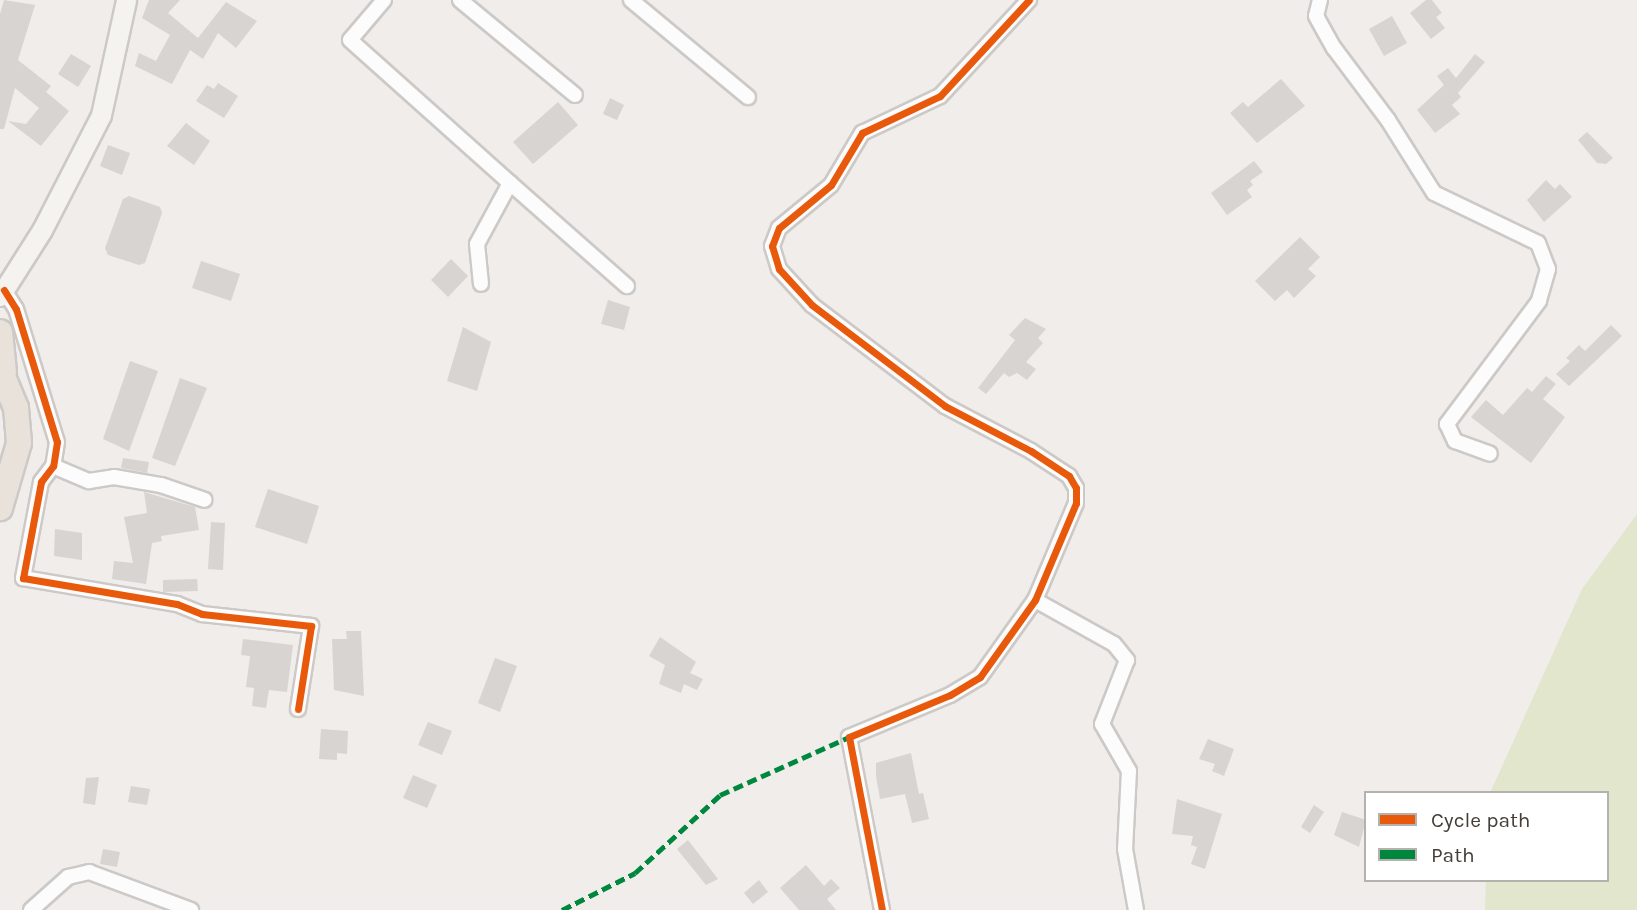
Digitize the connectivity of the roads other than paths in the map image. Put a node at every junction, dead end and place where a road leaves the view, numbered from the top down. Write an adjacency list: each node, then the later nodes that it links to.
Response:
1 (127, 0): 12 (street)
2 (384, 0): 9 (street)
3 (460, 0): 7 (street)
4 (631, 0): 8 (street)
5 (1029, 0): 20 (street)
6 (1320, 0): 16 (street)
7 (575, 95)
8 (748, 97)
9 (510, 183): 10 (street); 11 (street)
10 (481, 284)
11 (627, 286)
12 (2, 293): 17 (street)
13 (0, 332): 14 (highway)
14 (2, 370): 15 (highway)
15 (5, 414): 19 (highway)
16 (1490, 454)
17 (53, 466): 18 (street); 21 (street)
18 (205, 500)
19 (0, 508)
20 (1035, 600): 24 (street); 25 (street)
21 (298, 709)
22 (31, 910): 23 (street)
23 (191, 910)
24 (882, 910)
25 (1136, 910)

